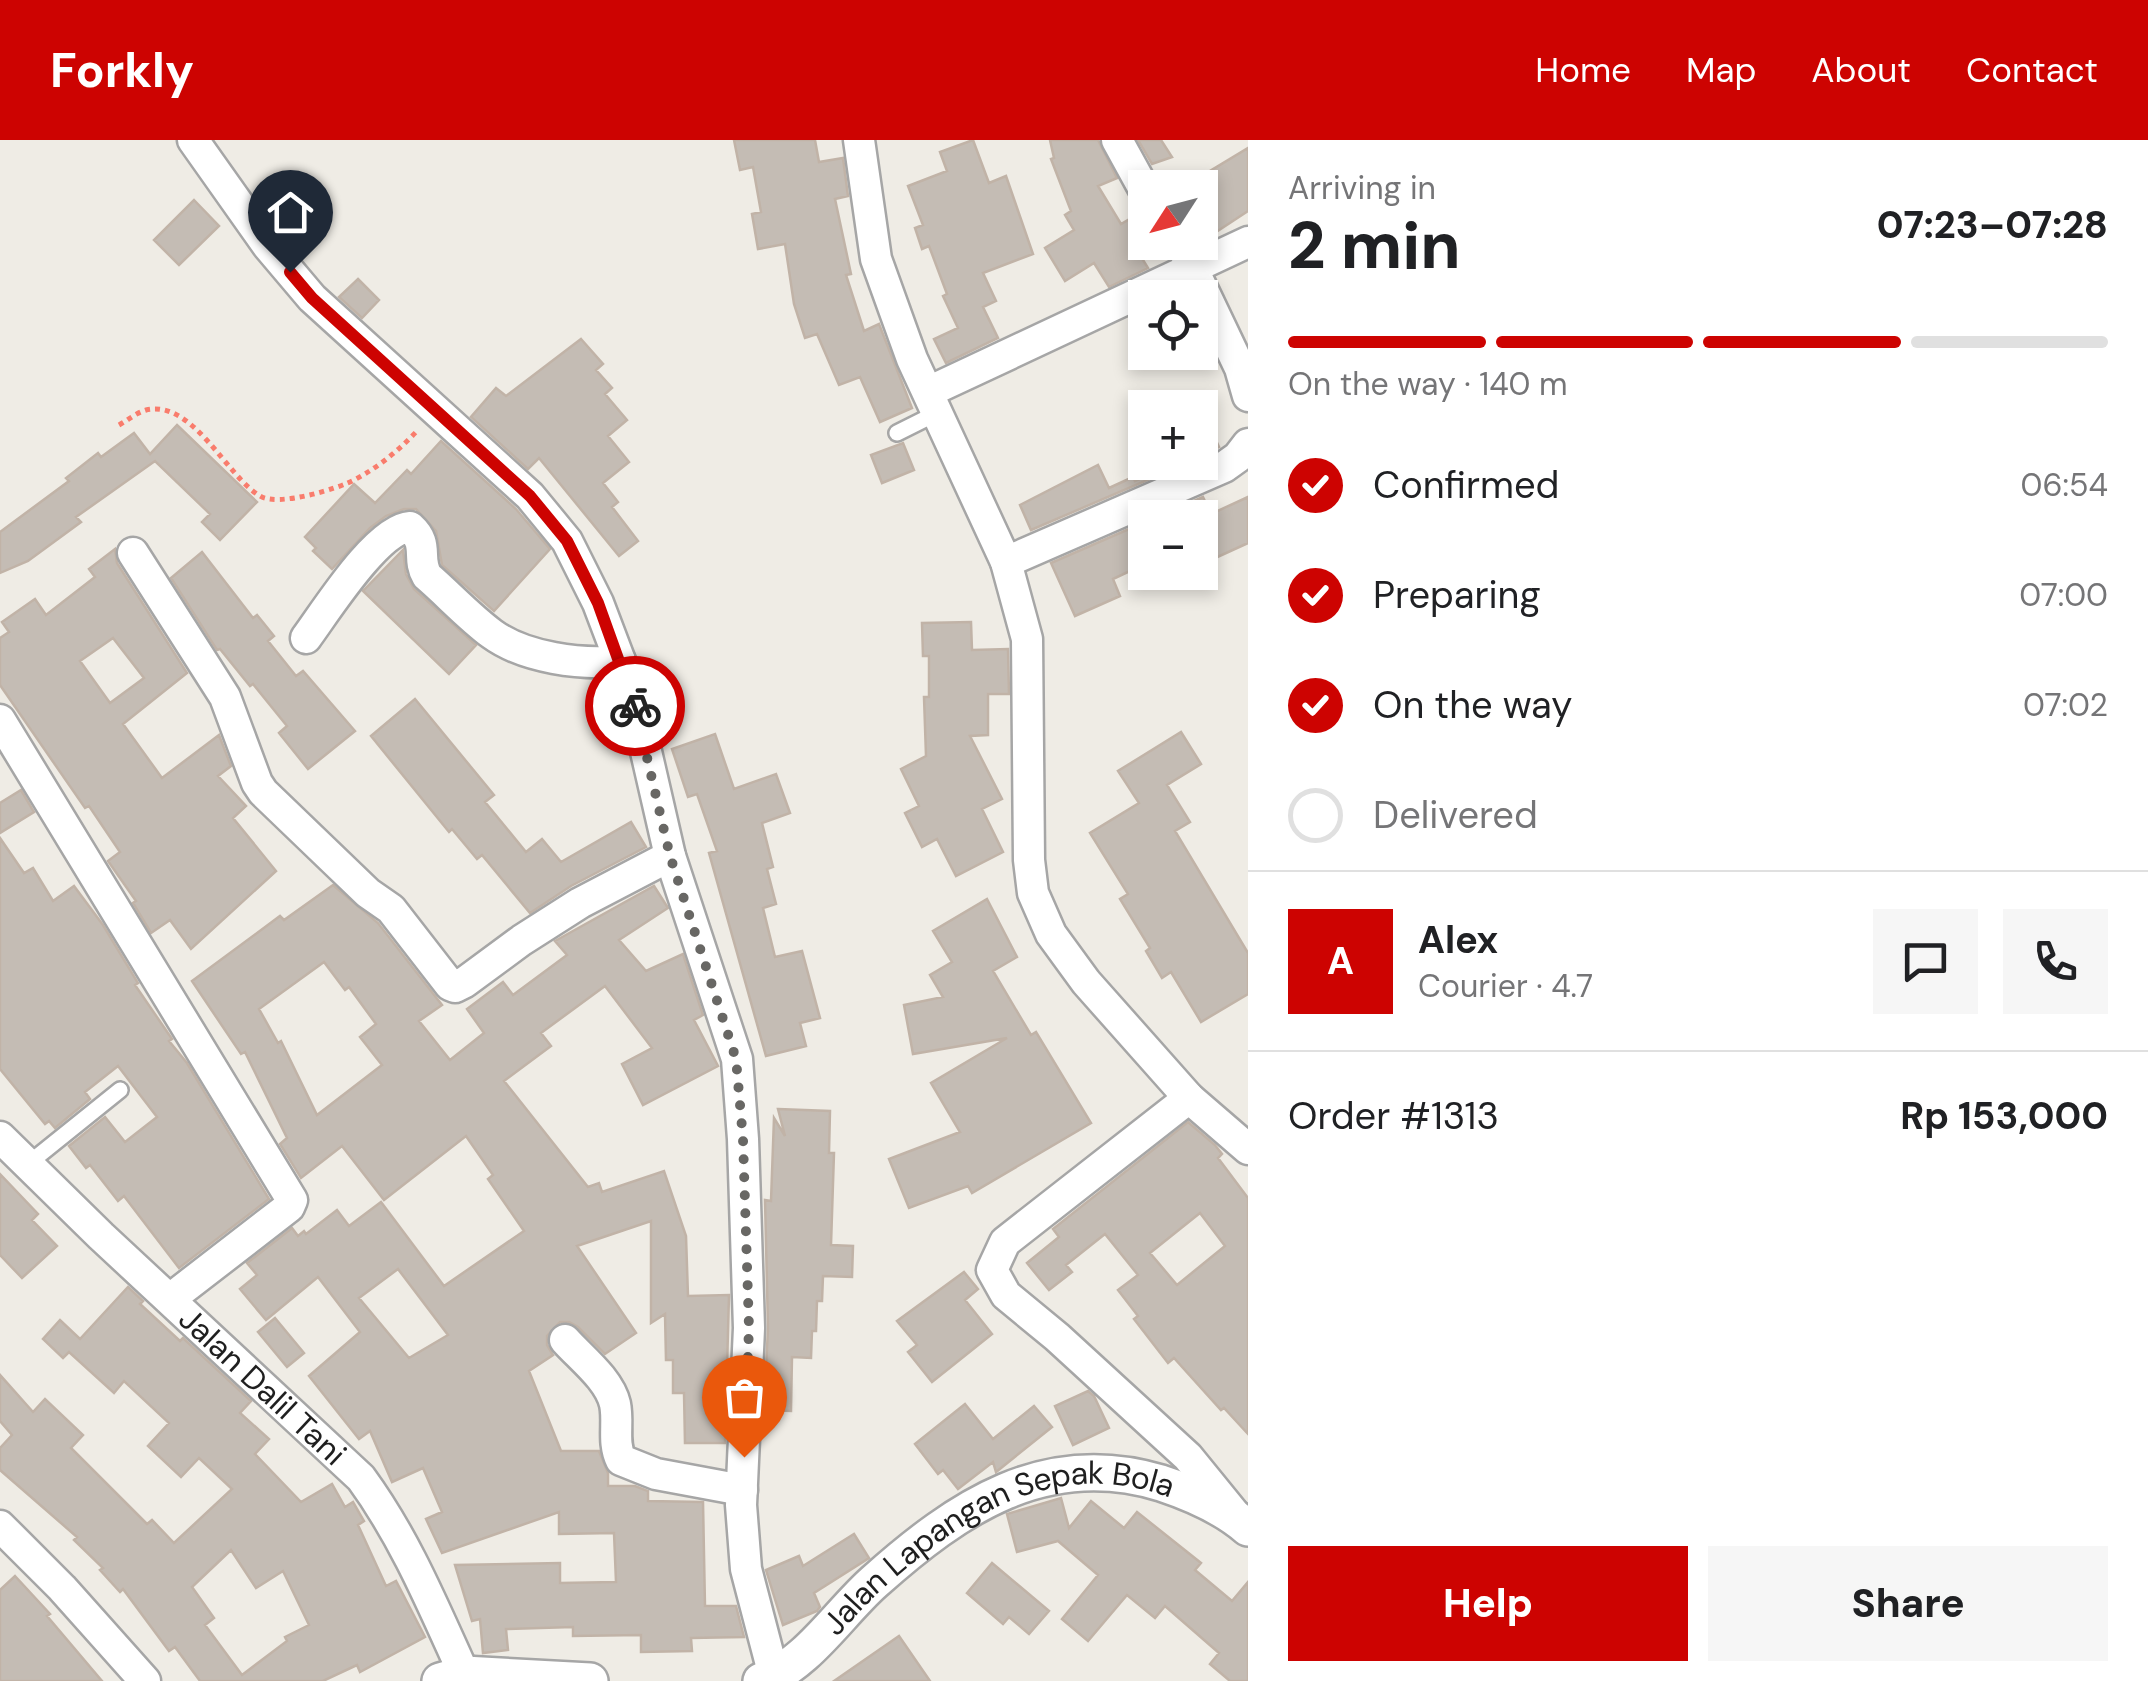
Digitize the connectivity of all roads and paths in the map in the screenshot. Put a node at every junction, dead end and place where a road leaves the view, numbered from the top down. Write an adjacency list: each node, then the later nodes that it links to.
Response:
1 (194, 140): 11 (street)
2 (1117, 140): 4 (street)
3 (864, 142): 10 (street)
4 (1133, 170)
5 (1248, 242): 6 (street)
6 (1218, 249)
7 (1179, 260): 10 (street)
8 (1188, 260): 9 (street)
9 (1248, 396)
10 (932, 402): 13 (lane); 16 (street)
11 (437, 411): 12 (path); 18 (street)
12 (119, 425)
13 (897, 433)
14 (1248, 444): 16 (street)
15 (133, 554): 20 (street)
16 (1006, 562): 22 (street)
17 (306, 638): 18 (street)
18 (620, 661): 20 (street)
19 (5, 736): 26 (street)
20 (670, 856): 28 (street)
21 (120, 1090): 25 (lane)
22 (1189, 1098): 24 (street); 29 (street)
23 (0, 1137): 25 (street, Jalan Dalil Tani)
24 (1248, 1149)
25 (28, 1164): 26 (street, Jalan Dalil Tani)
26 (170, 1299): 32 (street, Jalan Dalil Tani)
27 (565, 1340): 28 (street)
28 (742, 1490): 31 (street)
29 (1244, 1525): 31 (street, Jalan Lapangan Sepak Bola)
30 (0, 1526): 33 (street)
31 (780, 1676)
32 (457, 1679): 34 (street)
33 (145, 1681)
34 (590, 1681)

